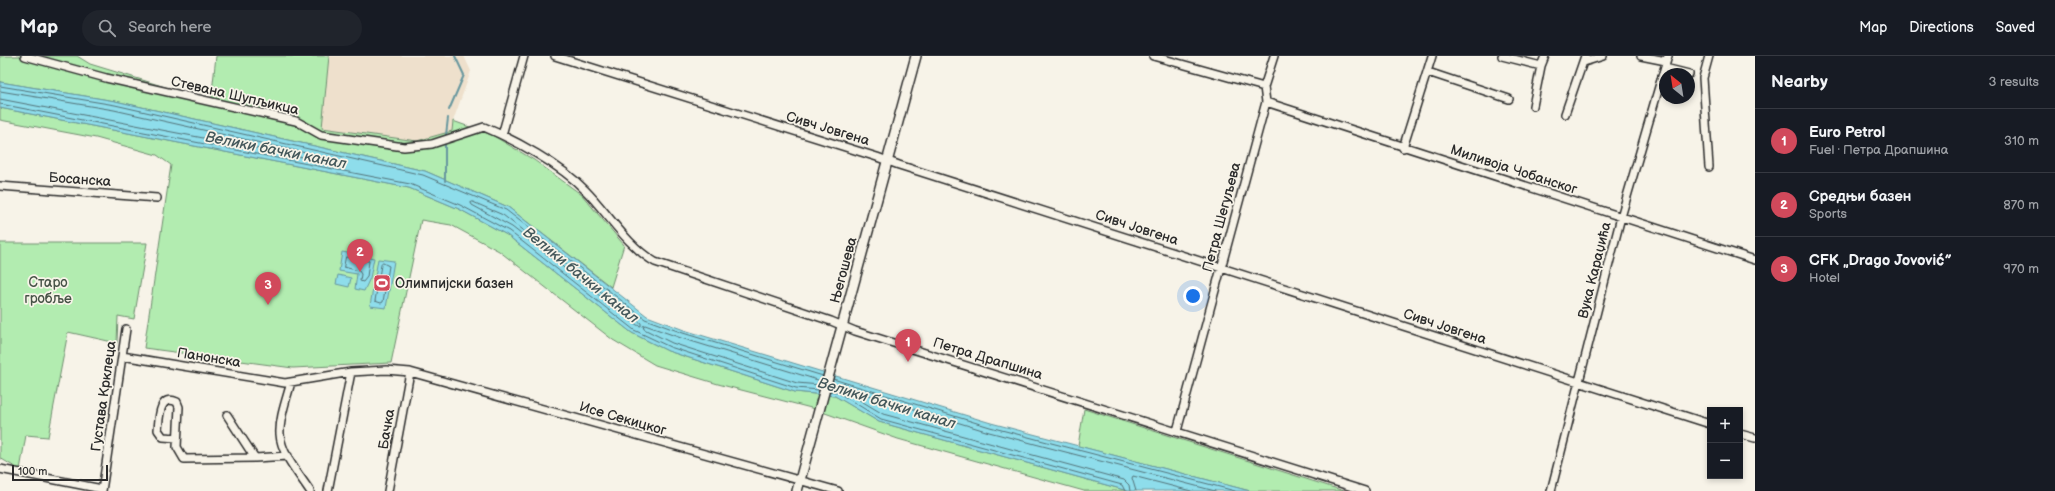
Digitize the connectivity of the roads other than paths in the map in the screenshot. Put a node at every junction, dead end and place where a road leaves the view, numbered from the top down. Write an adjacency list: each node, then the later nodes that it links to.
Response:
1 (26, 56): 25 (street, Стевана Шупљикца)
2 (524, 56): 26 (street)
3 (555, 56): 28 (street, Сивч Јовгена)
4 (916, 56): 28 (street, Његошева)
5 (1153, 56): 20 (street)
6 (1274, 56): 20 (street, Петра Шегуљева)
7 (1432, 56): 17 (street)
8 (1502, 56): 15 (street)
9 (1545, 56): 15 (street)
10 (1603, 56): 13 (street)
11 (1641, 56): 14 (street)
12 (1709, 56): 19 (street)
13 (1584, 59): 24 (street)
14 (1666, 62): 16 (street); 32 (street, Вука Караџића)
15 (1541, 66): 23 (street)
16 (1678, 68)
17 (1428, 72): 21 (street); 27 (street)
18 (1695, 76): 19 (street)
19 (1703, 78): 29 (street)
20 (1264, 87): 22 (street, Петра Шегуљева)
21 (1509, 99)
22 (1266, 102): 27 (street, Миливоја Чобанског); 34 (street, Петра Шегуљева)
23 (1533, 106)
24 (1565, 114)
25 (484, 127): 26 (street, Петра Драпшина)
26 (502, 135): 35 (street, Петра Драпшина)
27 (1403, 148): 32 (street, Миливоја Чобанског)
28 (888, 161): 34 (street, Сивч Јовгена); 35 (street, Његошева)
29 (1709, 168)
30 (0, 186): 31 (street, Босанска)
31 (157, 198)
32 (1621, 217): 33 (street, Миливоја Чобанског); 42 (street, Вука Караџића)
33 (1755, 260)
34 (1221, 268): 42 (street, Сивч Јовгена); 45 (street, Петра Шегуљева)
35 (842, 326): 45 (street, Петра Драпшина); 52 (street, Његошева)
36 (126, 329): 37 (street, Густава Крклеца)
37 (122, 356): 41 (street, Панонска); 53 (street, Густава Крклеца)
38 (401, 371): 39 (street, Панонска); 40 (street, Исе Секицког)
39 (351, 372): 41 (street, Панонска); 55 (street)
40 (410, 372): 52 (street, Исе Секицког); 56 (street, Бачка)
41 (291, 382): 49 (street)
42 (1579, 382): 44 (street, Сивч Јовгена); 60 (street, Вука Караџића)
43 (227, 415): 50 (street)
44 (1707, 423)
45 (1178, 431): 59 (street, Петра Драпшина)
46 (1743, 435): 48 (street)
47 (176, 438): 47 (street); 50 (street)
48 (1755, 438)
49 (288, 456): 50 (street); 54 (street)
50 (255, 458)
51 (0, 469): 53 (street)
52 (800, 481): 57 (street, Његошева); 58 (street, Исе Секицког)
53 (102, 490)
54 (310, 491)
55 (328, 491)
56 (388, 491)
57 (797, 491)
58 (838, 491)
59 (1365, 491)
60 (1551, 491)

